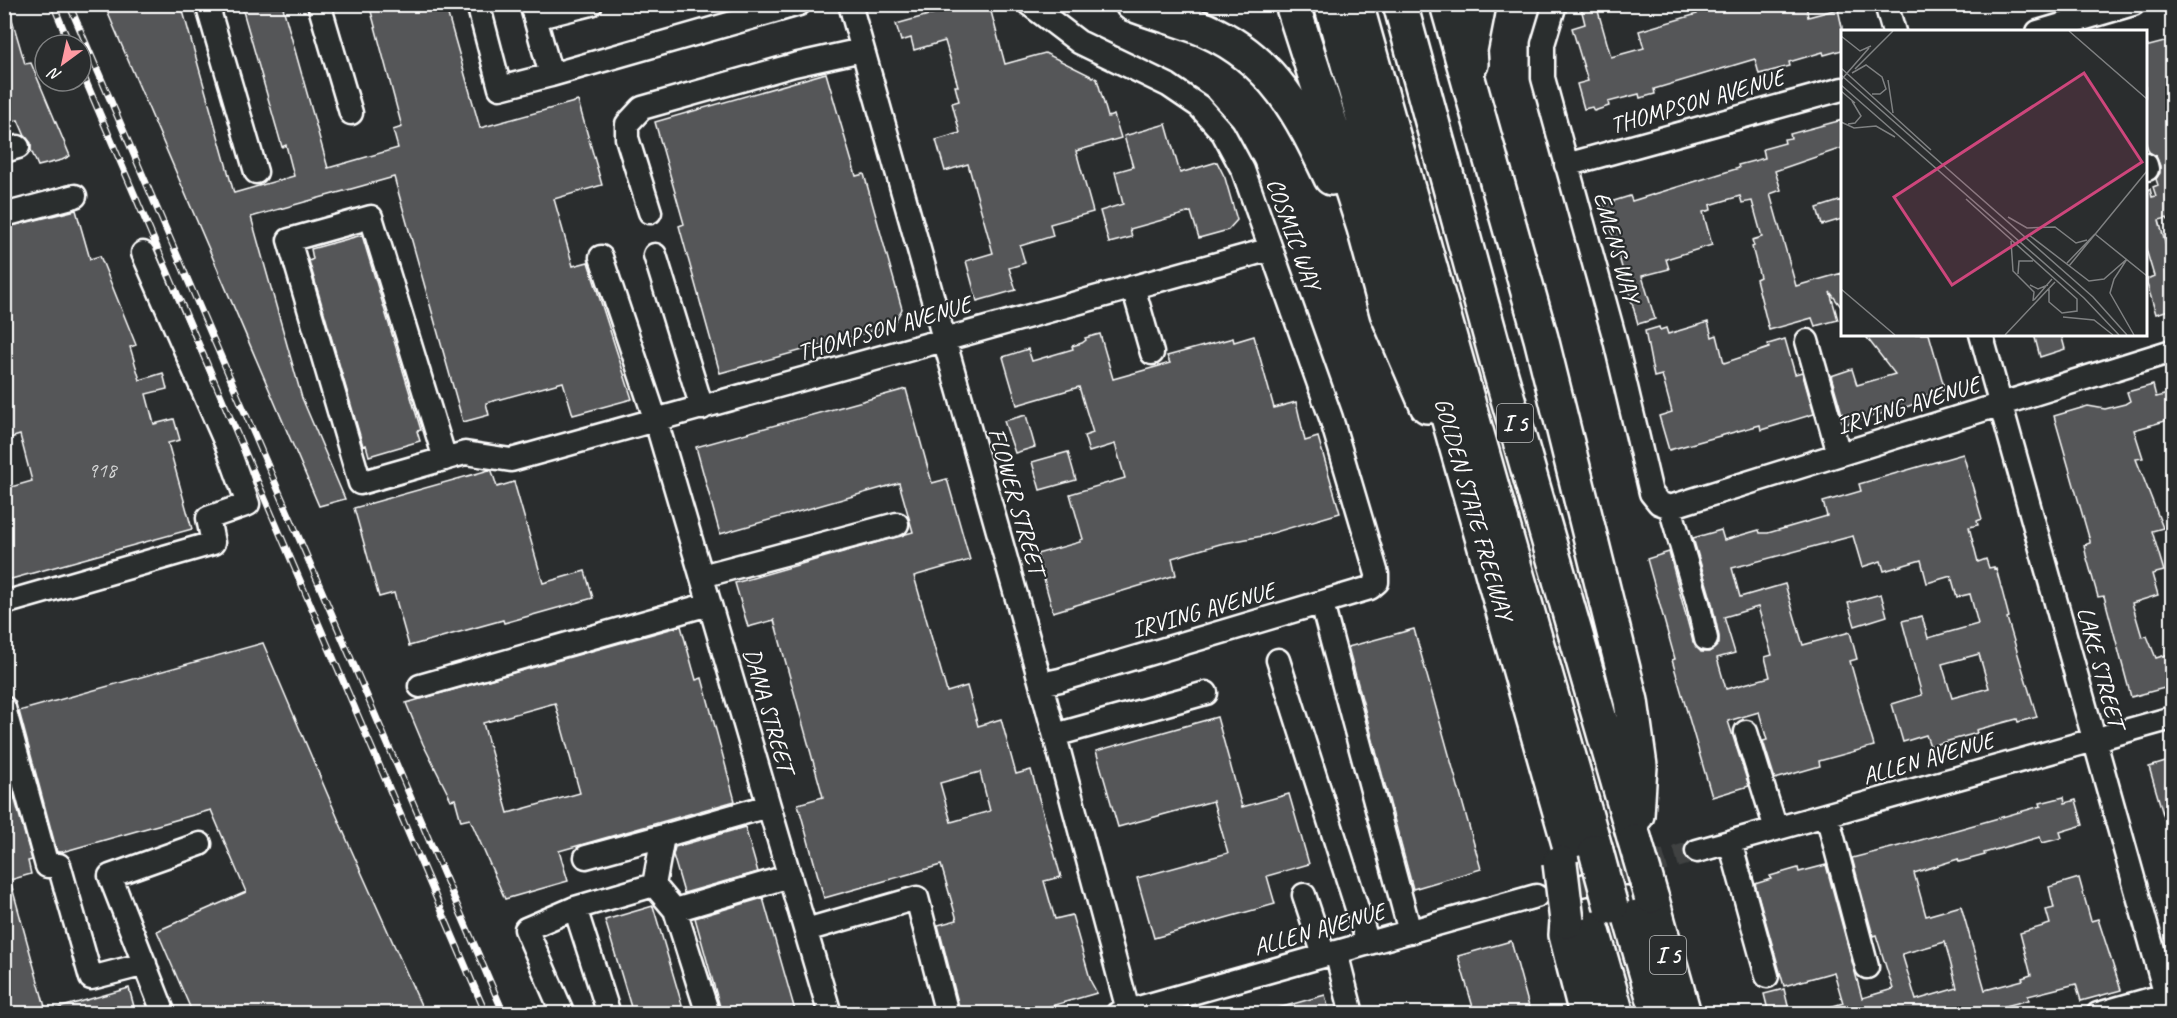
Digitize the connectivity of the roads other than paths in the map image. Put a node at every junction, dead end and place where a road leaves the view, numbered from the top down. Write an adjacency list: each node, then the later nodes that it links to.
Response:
1 (207, 4): 30 (street)
2 (319, 4): 28 (street)
3 (477, 4): 25 (street)
4 (591, 4): 19 (street)
5 (799, 4): 25 (street)
6 (850, 4): 24 (street, FLOWER STREET)
7 (1029, 4): 34 (street, COSMIC WAY)
8 (1132, 4): 37 (highway)
9 (1292, 4): 37 (highway)
10 (1331, 4): 52 (highway, GOLDEN STATE FREEWAY)
11 (1356, 4): 75 (highway)
12 (1376, 4): 75 (highway)
13 (1400, 4): 75 (highway, I 5)
14 (1447, 4): 27 (highway)
15 (1479, 4): 27 (highway)
16 (1556, 4): 29 (street, EMENS WAY)
17 (1886, 4): 22 (street)
18 (2133, 4): 21 (street)
19 (533, 11): 25 (street)
20 (2063, 14): 21 (street); 23 (street)
21 (2105, 22)
22 (1893, 30)
23 (2041, 30)
24 (862, 50): 32 (street); 41 (street, FLOWER STREET)
25 (551, 75)
26 (1841, 89): 29 (street, THOMPSON AVENUE)
27 (1477, 111): 75 (highway)
28 (351, 113)
29 (1566, 165): 50 (street, EMENS WAY)
30 (256, 171)
31 (75, 196): 33 (street)
32 (650, 212)
33 (4, 215)
34 (1271, 249): 39 (street, THOMPSON AVENUE); 54 (street, COSMIC WAY)
35 (143, 253): 55 (street)
36 (655, 255): 46 (street)
37 (1370, 256): 52 (highway)
38 (601, 257): 47 (street, DANA STREET)
39 (1133, 287): 41 (street, THOMPSON AVENUE); 44 (street)
40 (1982, 336): 45 (street, LAKE STREET)
41 (943, 340): 46 (street, THOMPSON AVENUE); 60 (street, FLOWER STREET)
42 (1807, 341): 48 (street)
43 (2172, 351): 45 (street, IRVING AVENUE)
44 (1152, 353)
45 (2001, 405): 48 (street, IRVING AVENUE); 67 (street, LAKE STREET)
46 (702, 408): 47 (street, THOMPSON AVENUE)
47 (656, 421): 49 (street, THOMPSON AVENUE); 53 (street, DANA STREET)
48 (1839, 454): 50 (street, IRVING AVENUE)
49 (445, 459): 49 (street)
50 (1664, 505): 58 (street, EMENS WAY)
51 (897, 524): 53 (street)
52 (1478, 526): 75 (highway, GOLDEN STATE FREEWAY)
53 (702, 576): 57 (street, DANA STREET)
54 (1377, 582): 56 (street, IRVING AVENUE)
55 (4, 603)
56 (1322, 603): 60 (street, IRVING AVENUE); 85 (street)
57 (710, 604): 61 (street); 68 (street, DANA STREET)
58 (1706, 639)
59 (1278, 660): 86 (street)
60 (1041, 684): 66 (street, FLOWER STREET)
61 (420, 686)
62 (1206, 693): 66 (street)
63 (4, 708): 88 (street)
64 (2172, 718): 67 (street, ALLEN AVENUE)
65 (1746, 732): 70 (street)
66 (1055, 735): 93 (street, FLOWER STREET)
67 (2093, 740): 69 (street, ALLEN AVENUE); 91 (street, LAKE STREET)
68 (768, 806): 71 (street); 77 (street, DANA STREET)
69 (1827, 815): 70 (street, ALLEN AVENUE); 89 (street)
70 (1776, 829): 72 (street, ALLEN AVENUE)
71 (663, 836): 76 (street); 78 (street)
72 (1730, 842): 74 (street, ALLEN AVENUE); 90 (street)
73 (200, 844): 88 (street)
74 (1697, 851)
75 (1595, 852): 82 (highway, I 5, bridge); 82 (highway, bridge)
76 (586, 858)
77 (790, 876): 83 (street); 84 (street, DANA STREET)
78 (654, 885): 81 (street); 83 (street)
79 (1304, 895): 87 (street)
80 (1536, 896): 85 (street, ALLEN AVENUE)
81 (575, 908): 95 (street); 96 (street)
82 (1609, 908): 100 (highway); 101 (highway, I 5); 102 (highway); 103 (highway); 104 (highway, I 5)
83 (675, 910): 97 (street)
84 (806, 930): 98 (street, DANA STREET); 99 (street)
85 (1410, 932): 86 (street, ALLEN AVENUE)
86 (1368, 943): 87 (street, ALLEN AVENUE)
87 (1330, 954): 92 (street); 93 (street, ALLEN AVENUE)
88 (145, 964): 94 (street)
89 (1867, 967)
90 (1767, 976)
91 (2168, 1004): 105 (street)
92 (1350, 1005)
93 (1125, 1012)
94 (164, 1014)
95 (563, 1014)
96 (609, 1014)
97 (708, 1014)
98 (830, 1014)
99 (947, 1014)
100 (1586, 1014)
101 (1617, 1014)
102 (1640, 1014)
103 (1658, 1014)
104 (1684, 1014)
105 (2098, 1014)

